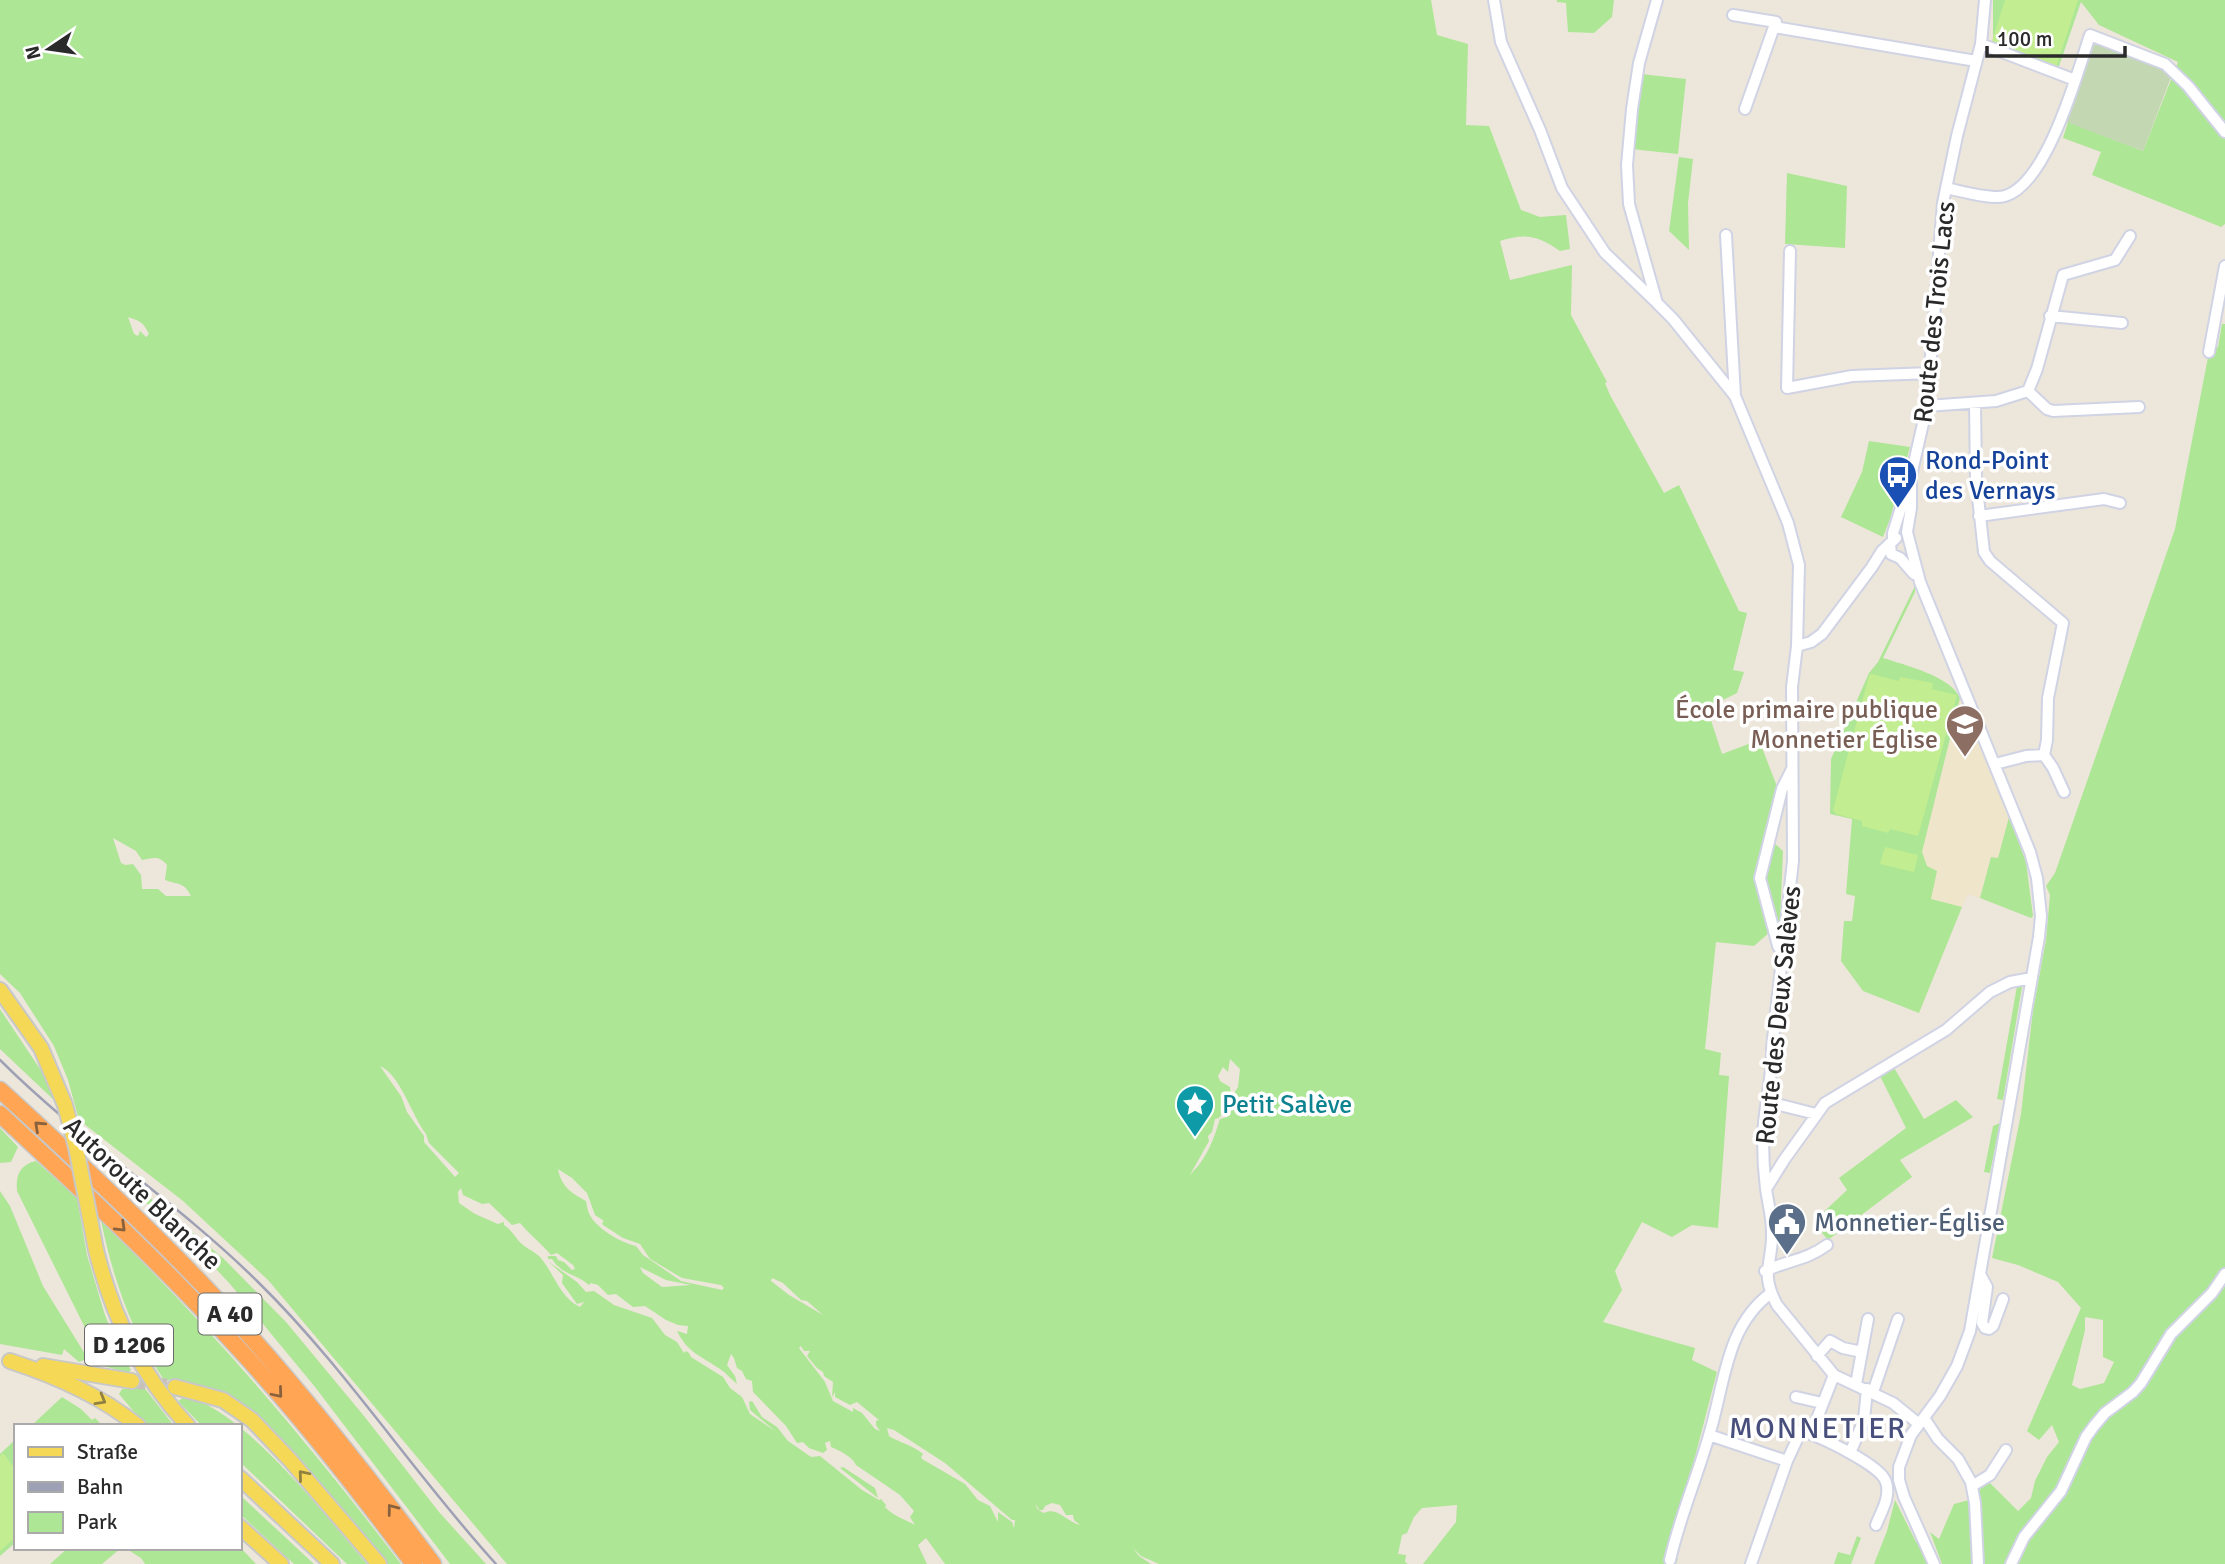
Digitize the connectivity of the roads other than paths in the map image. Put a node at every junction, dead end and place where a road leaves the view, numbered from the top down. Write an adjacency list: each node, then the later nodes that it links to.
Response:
1 (1494, 0): 16 (street)
2 (1657, 0): 16 (street)
3 (1984, 0): 6 (street, Route des Trois Lacs)
4 (1733, 15): 5 (street)
5 (1774, 27): 7 (street); 9 (street)
6 (1981, 44): 7 (street, Route des Trois Lacs); 8 (street)
7 (1976, 61): 11 (street, Route des Trois Lacs)
8 (2075, 80): 10 (street, Route des Trois Lacs); 11 (street, Route des Trois Lacs)
9 (1745, 109)
10 (2225, 132)
11 (1946, 188): 20 (street, Route des Trois Lacs)
12 (1726, 235): 22 (street)
13 (2130, 236): 17 (street)
14 (1790, 251): 20 (street)
15 (2225, 266): 19 (street)
16 (1657, 303): 22 (street)
17 (2050, 316): 18 (street); 21 (street)
18 (2122, 323)
19 (2209, 352)
20 (1931, 373): 24 (street, Route des Trois Lacs)
21 (2028, 391): 23 (street); 25 (street)
22 (1735, 396): 34 (street, Route des Deux Salèves)
23 (1975, 403): 24 (street); 28 (street)
24 (1927, 406): 26 (street, Route des Trois Lacs)
25 (2139, 407)
26 (1911, 476): 29 (street, Route des Trois Lacs); 30 (street, Route des Trois Lacs)
27 (2120, 503): 28 (street)
28 (1979, 516): 35 (street)
29 (1891, 542): 30 (street); 31 (street); 32 (street)
30 (1909, 546): 31 (street); 33 (street, Route des Trois Lacs)
31 (1897, 558): 32 (street); 33 (street, Route des Trois Lacs)
32 (1872, 567): 34 (street)
33 (1920, 582): 36 (street, Route des Trois Lacs)
34 (1797, 646): 37 (street, Route des Deux Salèves)
35 (2044, 755): 36 (street); 38 (street)
36 (1995, 764): 40 (street, Route des Trois Lacs)
37 (1793, 766): 39 (street, Route des Deux Salèves); 39 (street)
38 (2064, 792)
39 (1784, 956): 43 (street, Route des Deux Salèves)
40 (2032, 978): 45 (street); 50 (street, Route des Trois Lacs)
41 (0, 990): 66 (main road, D 1206, bridge)
42 (0, 1090): 81 (highway, Autoroute Blanche / A 40, one-way to 42)
43 (1768, 1102): 45 (street); 46 (street, Route des Deux Salèves)
44 (0, 1114): 80 (highway, Autoroute Blanche / A 40, one-way to 80)
45 (1816, 1114): 46 (street)
46 (1766, 1189): 48 (street, Route des Deux Salèves)
47 (1827, 1245): 48 (street)
48 (1765, 1271): 51 (street, Route des Deux Salèves)
49 (2225, 1274): 85 (street)
50 (1981, 1276): 52 (street); 64 (street)
51 (1771, 1293): 56 (street, Route des Deux Salèves); 68 (street)
52 (2003, 1299)
53 (1868, 1318): 55 (street)
54 (1898, 1320): 61 (street)
55 (1862, 1352): 56 (street); 61 (street)
56 (1817, 1356): 58 (street, Route des Deux Salèves)
57 (5, 1361): 59 (main road); 65 (main road, one-way to 65)
58 (1834, 1376): 61 (street, Route des Deux Salèves); 63 (street)
59 (132, 1381)
60 (175, 1387): 79 (main road, one-way to 60)
61 (1865, 1388): 64 (street, Route des Deux Salèves); 70 (street)
62 (1796, 1397): 63 (street)
63 (1822, 1403): 67 (street)
64 (1921, 1421): 73 (street, Route des Deux Salèves); 83 (street)
65 (136, 1424)
66 (186, 1424)
67 (1811, 1434): 70 (street); 71 (street)
68 (1709, 1436): 71 (street); 76 (street)
69 (2006, 1450): 73 (street)
70 (1850, 1453): 74 (street)
71 (1787, 1461): 82 (street)
72 (242, 1480): 78 (main road)
73 (1972, 1486): 84 (street)
74 (1876, 1525)
75 (242, 1529): 77 (main road)
76 (1670, 1560)
77 (281, 1564)
78 (332, 1564)
79 (379, 1564)
80 (414, 1564)
81 (433, 1564)
82 (1751, 1564)
83 (1934, 1564)
84 (1978, 1564)
85 (2011, 1564)

